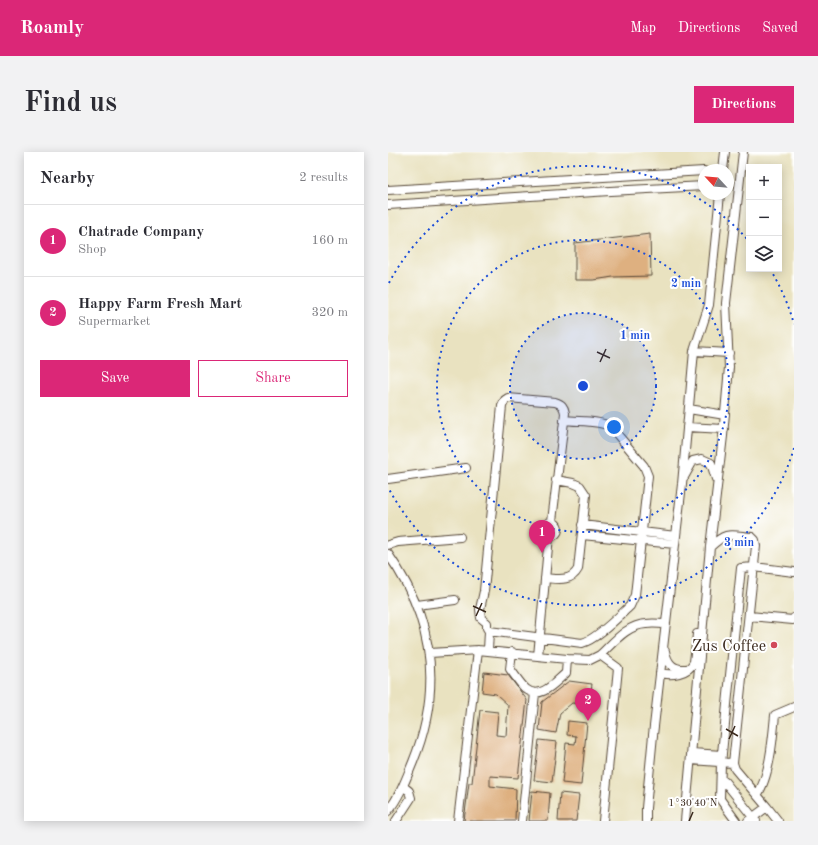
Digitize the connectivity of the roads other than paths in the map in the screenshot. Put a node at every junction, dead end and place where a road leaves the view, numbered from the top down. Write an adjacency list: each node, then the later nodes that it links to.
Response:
1 (725, 152): 3 (street)
2 (743, 152): 10 (street)
3 (724, 164)
4 (698, 171): 6 (street)
5 (698, 186): 8 (street)
6 (388, 190)
7 (719, 200): 9 (street)
8 (388, 205)
9 (694, 351): 10 (street); 11 (street)
10 (729, 353): 12 (street)
11 (689, 409): 12 (street); 14 (street)
12 (725, 415): 15 (street)
13 (564, 420): 18 (street); 24 (street); 38 (street)
14 (688, 427): 15 (street); 19 (street)
15 (724, 429): 20 (street)
16 (466, 468): 17 (street)
17 (388, 479)
18 (556, 480): 21 (street); 31 (street)
19 (682, 484): 20 (street); 25 (street)
20 (718, 487): 27 (street)
21 (582, 525): 22 (street); 24 (street)
22 (582, 534): 24 (street); 31 (street)
23 (460, 537): 26 (street)
24 (642, 537): 25 (street); 39 (street)
25 (675, 540): 37 (street)
26 (388, 545)
27 (710, 547): 29 (street); 32 (street)
28 (388, 554): 34 (street)
29 (754, 567): 30 (street); 35 (street); 50 (street)
30 (794, 572)
31 (545, 578): 39 (street)
32 (707, 581): 48 (street); 54 (street)
33 (455, 600): 34 (street)
34 (417, 605): 43 (street)
35 (749, 616): 36 (street); 51 (street)
36 (794, 618)
37 (666, 624): 40 (street); 45 (street)
38 (489, 631): 39 (street); 42 (street)
39 (540, 637): 46 (street)
40 (663, 645): 48 (street); 49 (street)
41 (478, 650): 42 (street); 43 (street); 64 (street)
42 (488, 650): 44 (street)
43 (430, 652): 58 (street)
44 (512, 652): 46 (street); 52 (street)
45 (600, 655): 47 (street); 66 (street)
46 (538, 656): 47 (street)
47 (567, 659): 52 (street)
48 (687, 669): 49 (street)
49 (660, 673): 67 (street)
50 (729, 689): 51 (street); 55 (street)
51 (741, 691): 56 (street)
52 (535, 693): 65 (street)
53 (794, 707): 59 (street)
54 (691, 757): 55 (street); 68 (street)
55 (722, 759): 56 (street); 57 (street)
56 (733, 763): 59 (street)
57 (721, 779): 62 (street); 69 (street)
58 (404, 787): 61 (street); 63 (street)
59 (757, 795): 60 (street)
60 (767, 806): 62 (street); 70 (street)
61 (389, 807)
62 (753, 820)
63 (396, 821)
64 (458, 821)
65 (522, 821)
66 (603, 821)
67 (646, 821)
68 (685, 821)
69 (736, 821)
70 (778, 821)

